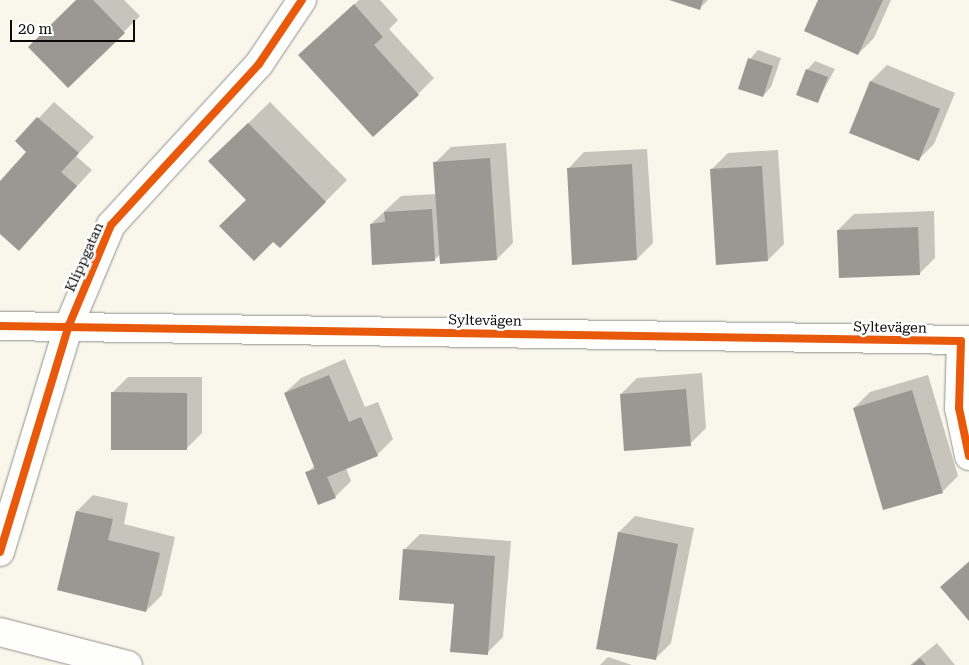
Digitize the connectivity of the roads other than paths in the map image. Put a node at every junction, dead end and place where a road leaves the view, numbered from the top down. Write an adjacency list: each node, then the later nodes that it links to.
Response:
1 (302, 0): 2 (street, Klippgatan)
2 (69, 325): 3 (street, Syltevägen); 4 (street, Syltevägen); 6 (street, Klippgatan)
3 (0, 326)
4 (965, 341): 5 (street)
5 (969, 456)
6 (0, 552)
7 (0, 632): 8 (street)
8 (128, 665)

